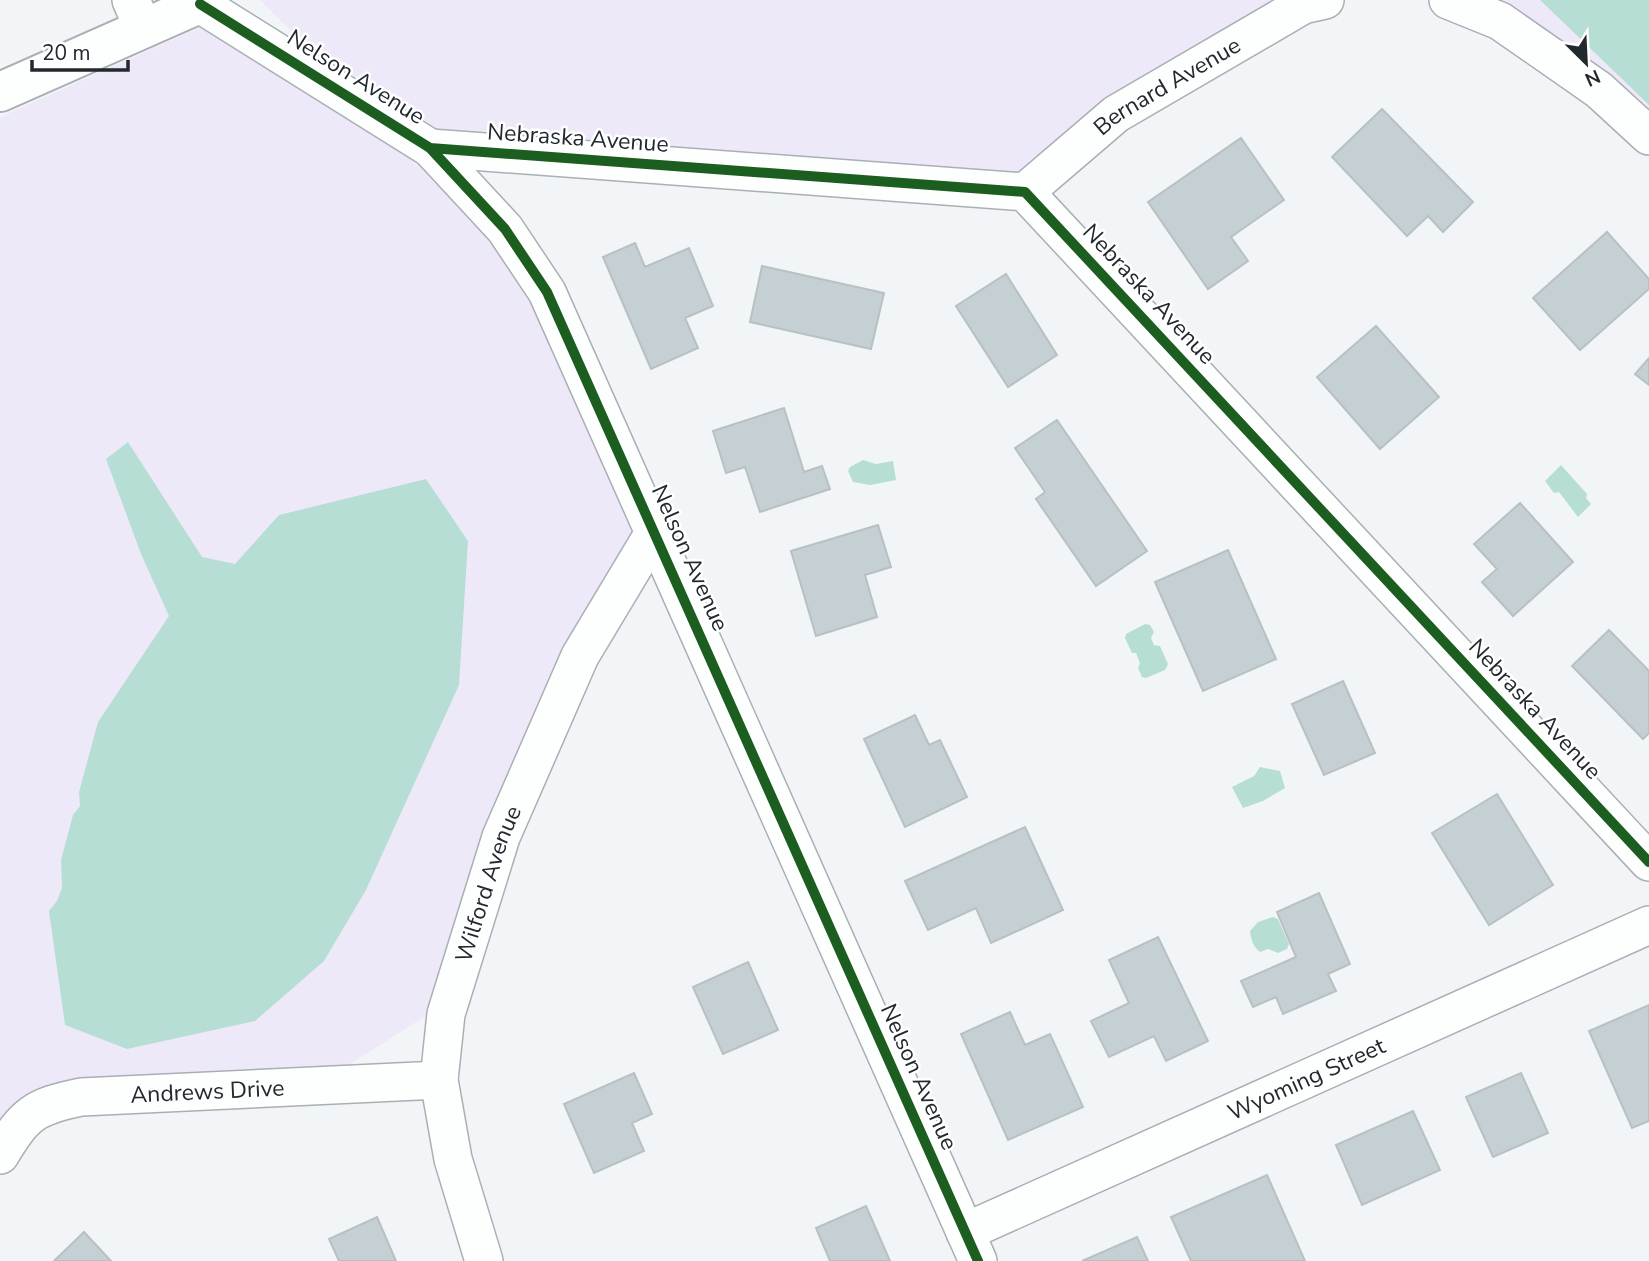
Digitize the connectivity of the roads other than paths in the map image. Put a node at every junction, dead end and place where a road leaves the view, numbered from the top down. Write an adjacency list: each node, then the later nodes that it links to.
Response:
1 (1325, 0): 8 (street, Bernard Avenue)
2 (1448, 0): 6 (street)
3 (204, 2): 4 (street); 7 (street, Nelson Avenue)
4 (137, 14): 5 (street)
5 (0, 92)
6 (1649, 136)
7 (430, 148): 8 (street, Nebraska Avenue); 9 (street, Nelson Avenue)
8 (1025, 192): 10 (street, Nebraska Avenue)
9 (655, 531): 12 (street, Wilford Avenue); 14 (street, Nelson Avenue)
10 (1649, 862)
11 (1649, 925): 14 (street, Wyoming Street)
12 (439, 1080): 13 (street, Andrews Drive); 15 (street, Wilford Avenue)
13 (0, 1155)
14 (971, 1247)
15 (484, 1261)

